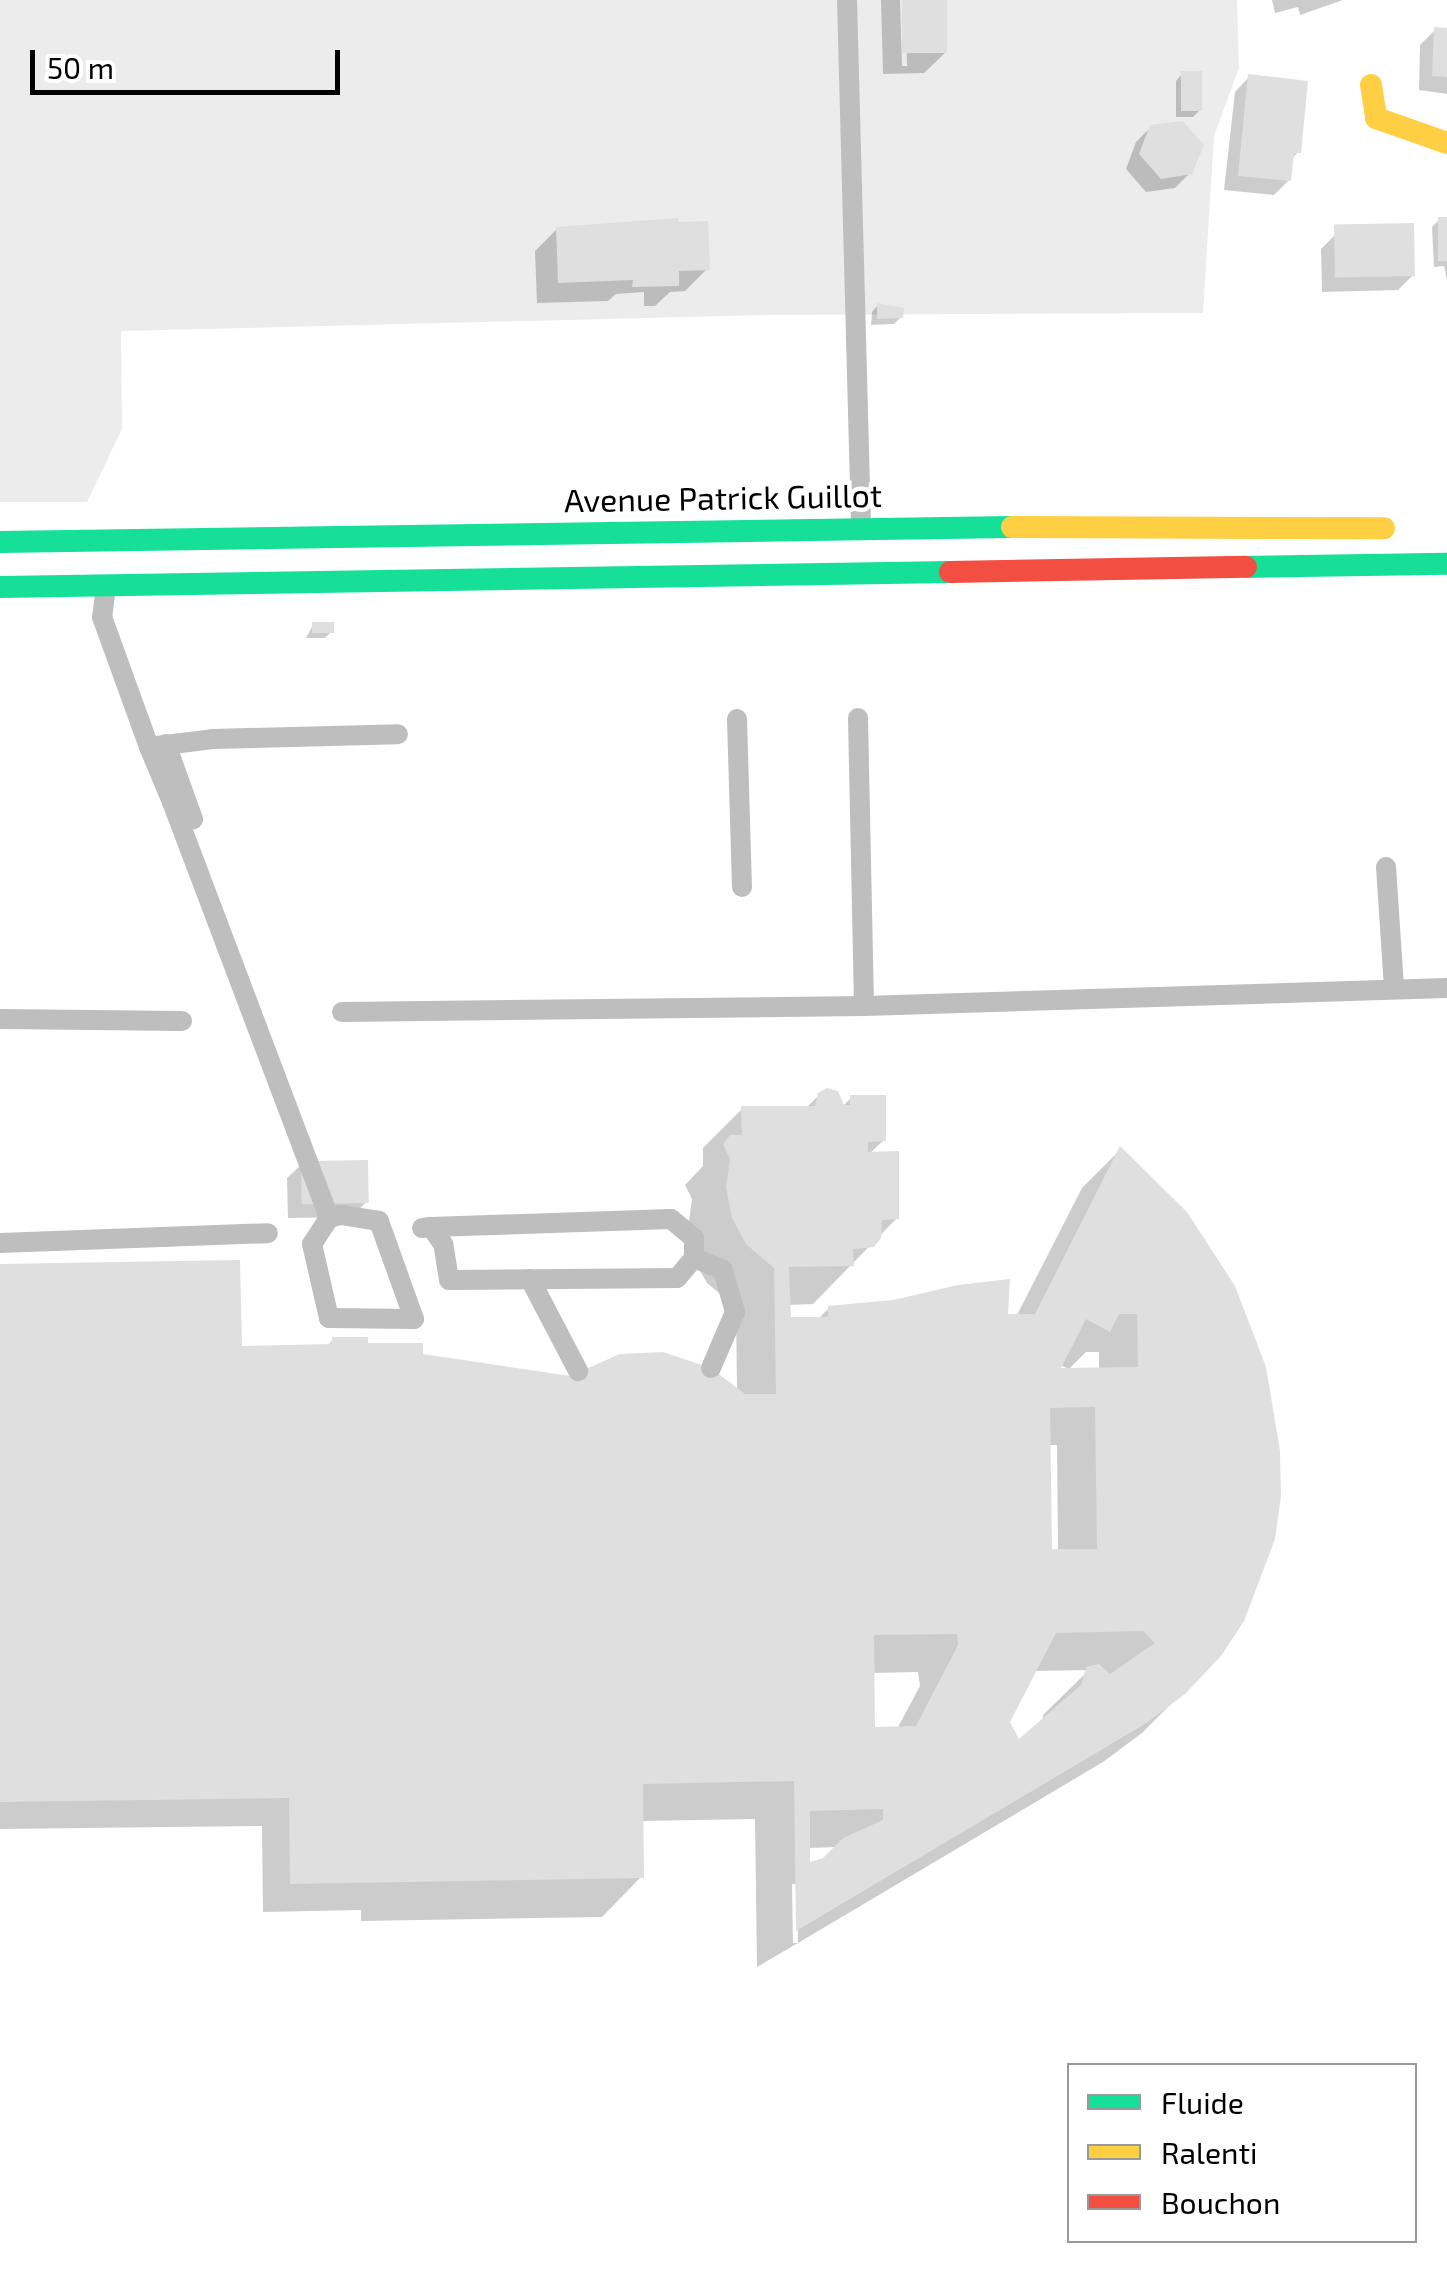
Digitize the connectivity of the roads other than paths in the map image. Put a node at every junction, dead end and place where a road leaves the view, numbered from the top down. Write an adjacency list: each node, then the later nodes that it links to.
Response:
1 (848, 0): 4 (lane)
2 (1371, 85): 3 (street)
3 (1447, 143)
4 (862, 527): 5 (street, Avenue Patrick Guillot); 6 (street, Avenue Patrick Guillot)
5 (1409, 528)
6 (115, 541): 7 (street, Avenue Patrick Guillot); 9 (lane)
7 (0, 542)
8 (1447, 564): 9 (street)
9 (106, 586): 10 (street); 14 (lane)
10 (0, 587)
11 (737, 718): 16 (lane)
12 (858, 718): 19 (lane)
13 (398, 734): 14 (lane)
14 (157, 745): 23 (lane, bridge)
15 (1386, 867): 17 (lane)
16 (742, 887)
17 (1394, 988): 18 (lane); 19 (lane)
18 (1447, 988)
19 (864, 1006): 20 (lane)
20 (342, 1012)
21 (0, 1020): 22 (lane)
22 (182, 1021)
23 (334, 1216): 23 (lane, bridge)
24 (268, 1233): 25 (lane)
25 (0, 1242)
26 (694, 1258): 27 (lane); 27 (lane); 28 (lane)
27 (530, 1279): 29 (lane)
28 (711, 1368)
29 (578, 1372)

